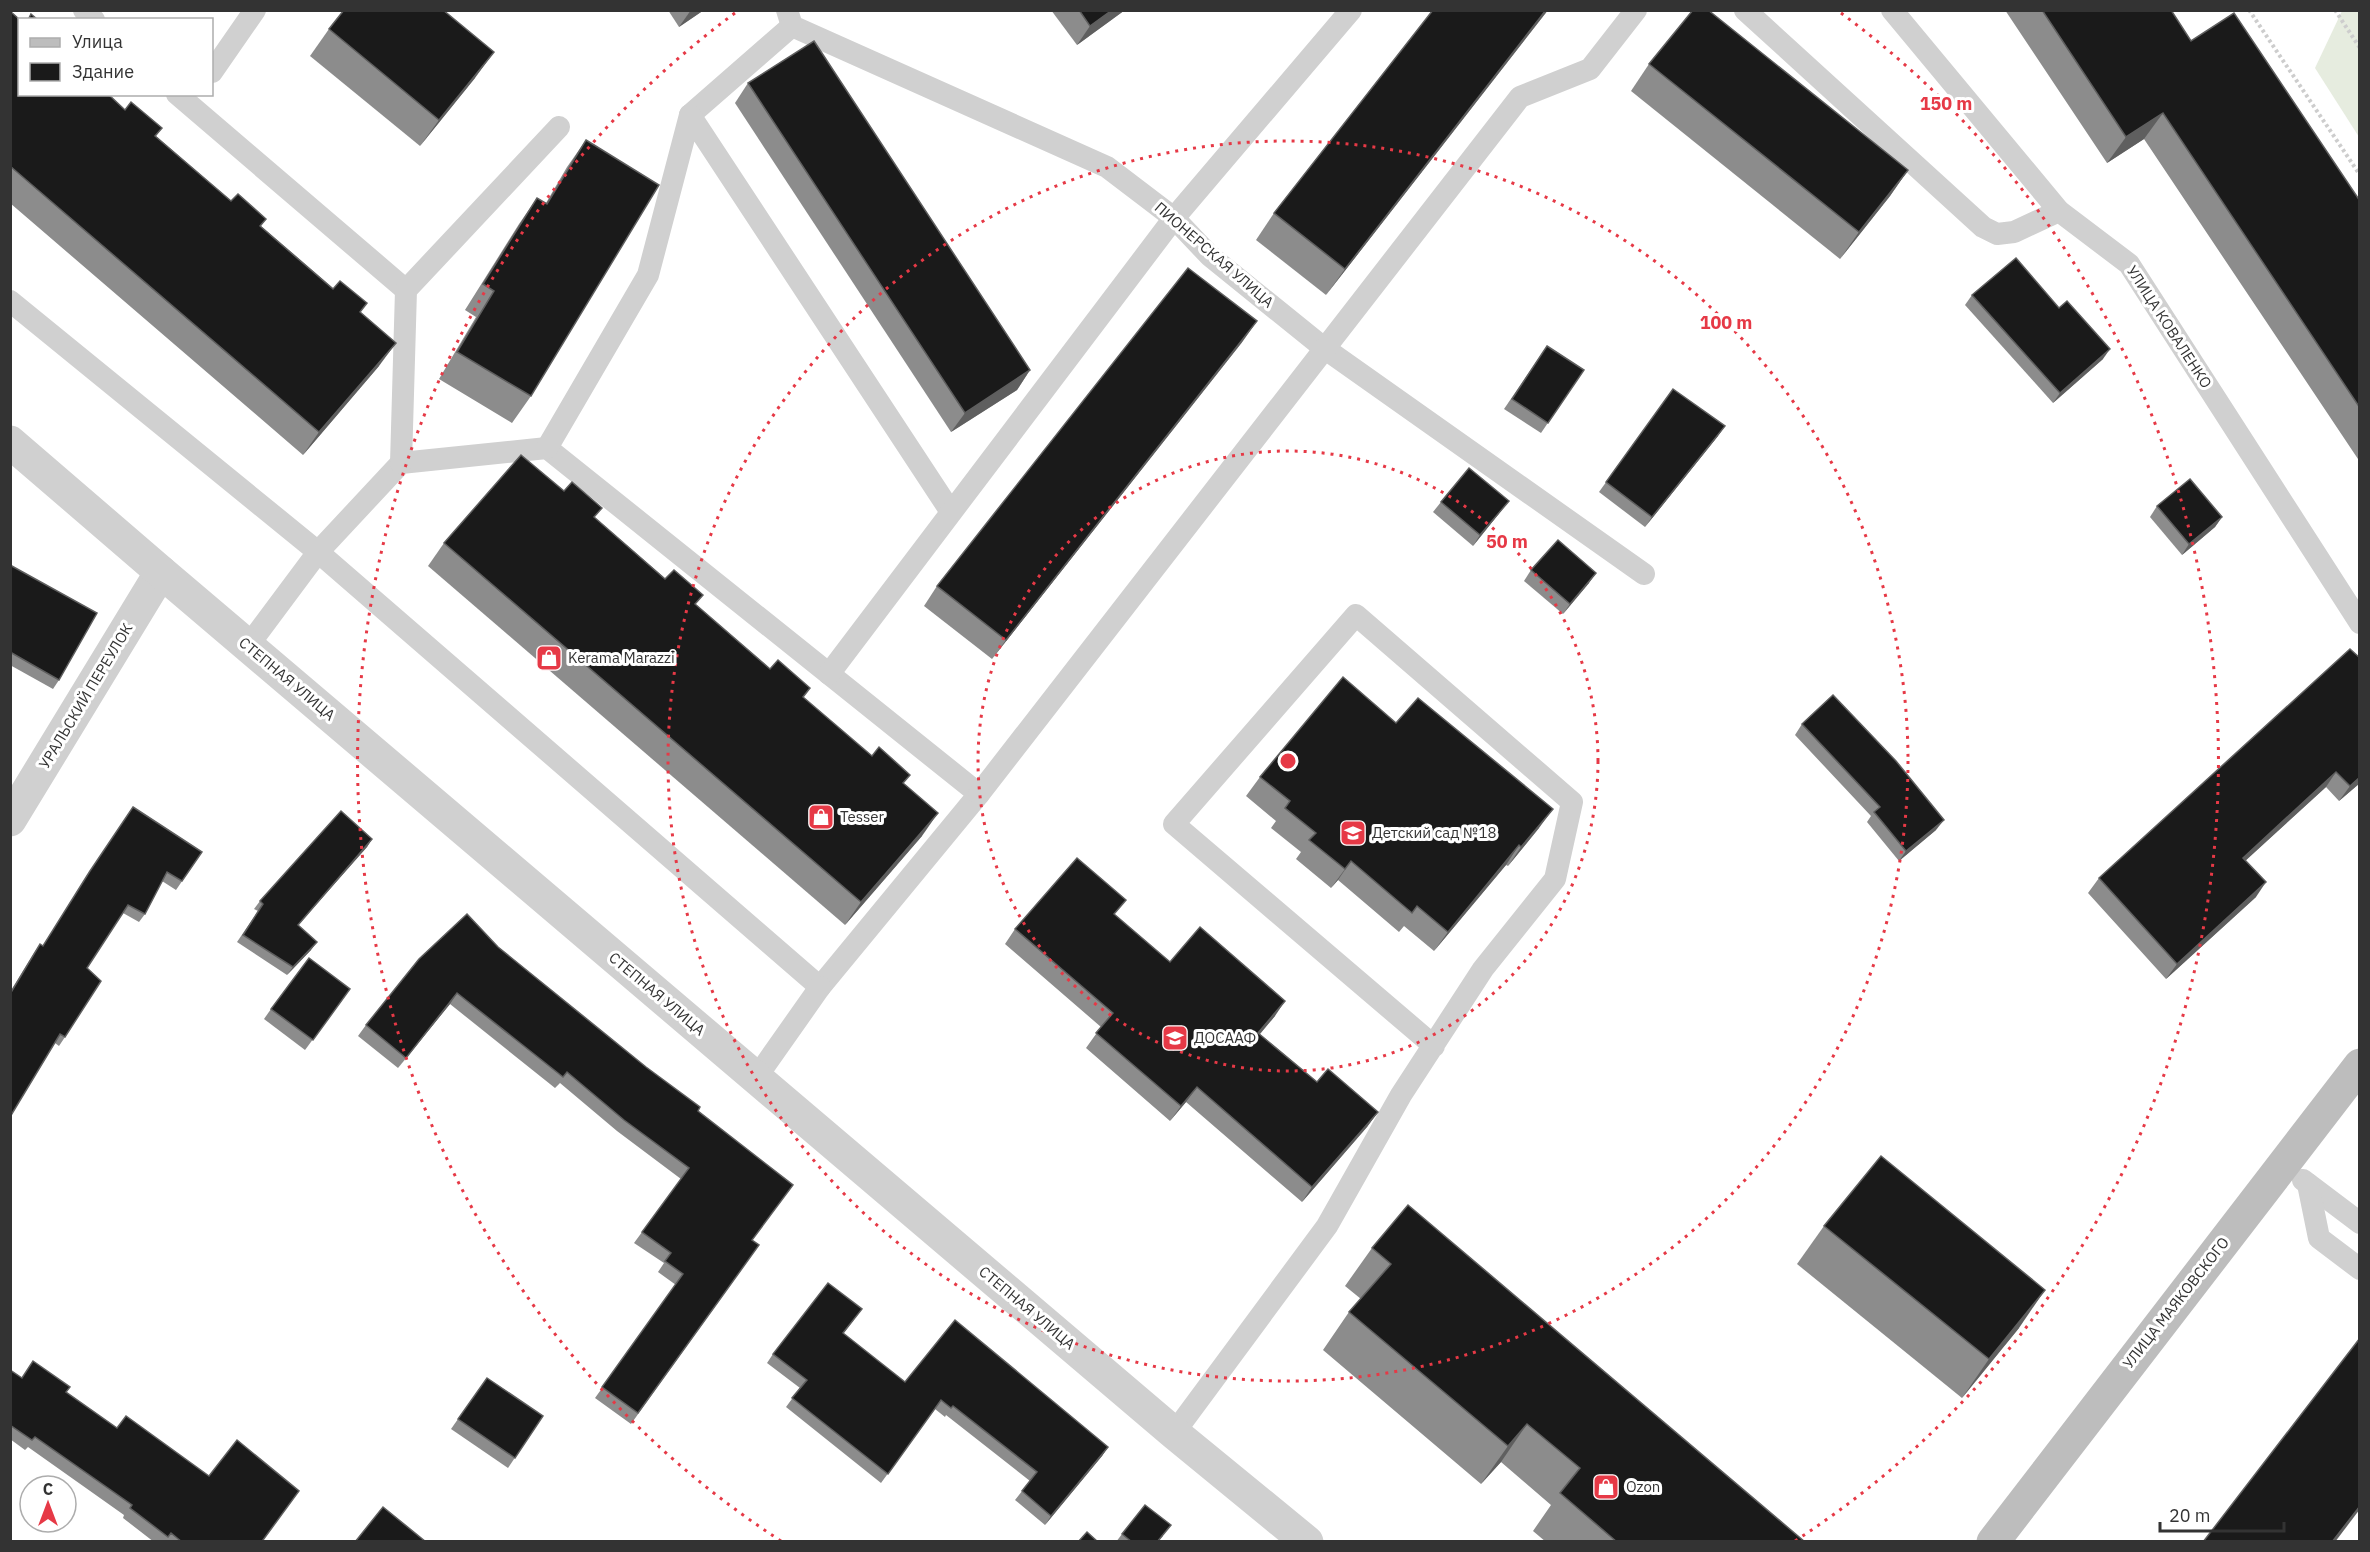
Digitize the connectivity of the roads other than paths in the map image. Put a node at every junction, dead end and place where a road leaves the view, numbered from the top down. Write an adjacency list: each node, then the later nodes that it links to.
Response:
1 (255, 10): 7 (lane)
2 (1351, 10): 12 (lane)
3 (1636, 10): 15 (lane)
4 (1745, 10): 11 (lane)
5 (1892, 10): 11 (lane, УЛИЦА КОВАЛЕНКО)
6 (789, 18): 9 (lane); 12 (lane, ПИОНЕРСКАЯ УЛИЦА)
7 (213, 71)
8 (187, 98): 13 (lane)
9 (690, 115): 17 (lane); 19 (lane)
10 (559, 127): 13 (lane)
11 (2059, 211): 23 (lane, УЛИЦА КОВАЛЕНКО)
12 (1174, 218): 15 (lane, ПИОНЕРСКАЯ УЛИЦА); 19 (lane)
13 (406, 290): 18 (lane)
14 (10, 301): 20 (lane)
15 (1324, 348): 22 (lane, ПИОНЕРСКАЯ УЛИЦА); 26 (lane)
16 (10, 442): 21 (street, СТЕПНАЯ УЛИЦА)
17 (547, 448): 18 (lane); 25 (lane)
18 (401, 463): 20 (lane)
19 (951, 512): 25 (lane)
20 (318, 552): 24 (lane); 28 (lane)
21 (161, 572): 24 (street, СТЕПНАЯ УЛИЦА); 27 (street, УРАЛЬСКИЙ ПЕРЕУЛОК)
22 (1644, 574)
23 (2360, 623)
24 (248, 646): 31 (street, СТЕПНАЯ УЛИЦА)
25 (829, 674): 26 (lane)
26 (979, 794): 28 (lane)
27 (10, 820)
28 (820, 987): 31 (lane)
29 (1434, 1046): 29 (lane); 35 (lane)
30 (2360, 1065): 32 (main road, УЛИЦА МАЯКОВСКОГО)
31 (756, 1078): 35 (street, СТЕПНАЯ УЛИЦА)
32 (2295, 1175): 33 (lane); 34 (lane); 37 (main road, УЛИЦА МАЯКОВСКОГО)
33 (2360, 1224)
34 (2360, 1269)
35 (1174, 1433): 36 (street, СТЕПНАЯ УЛИЦА)
36 (1307, 1542)
37 (1993, 1542)

